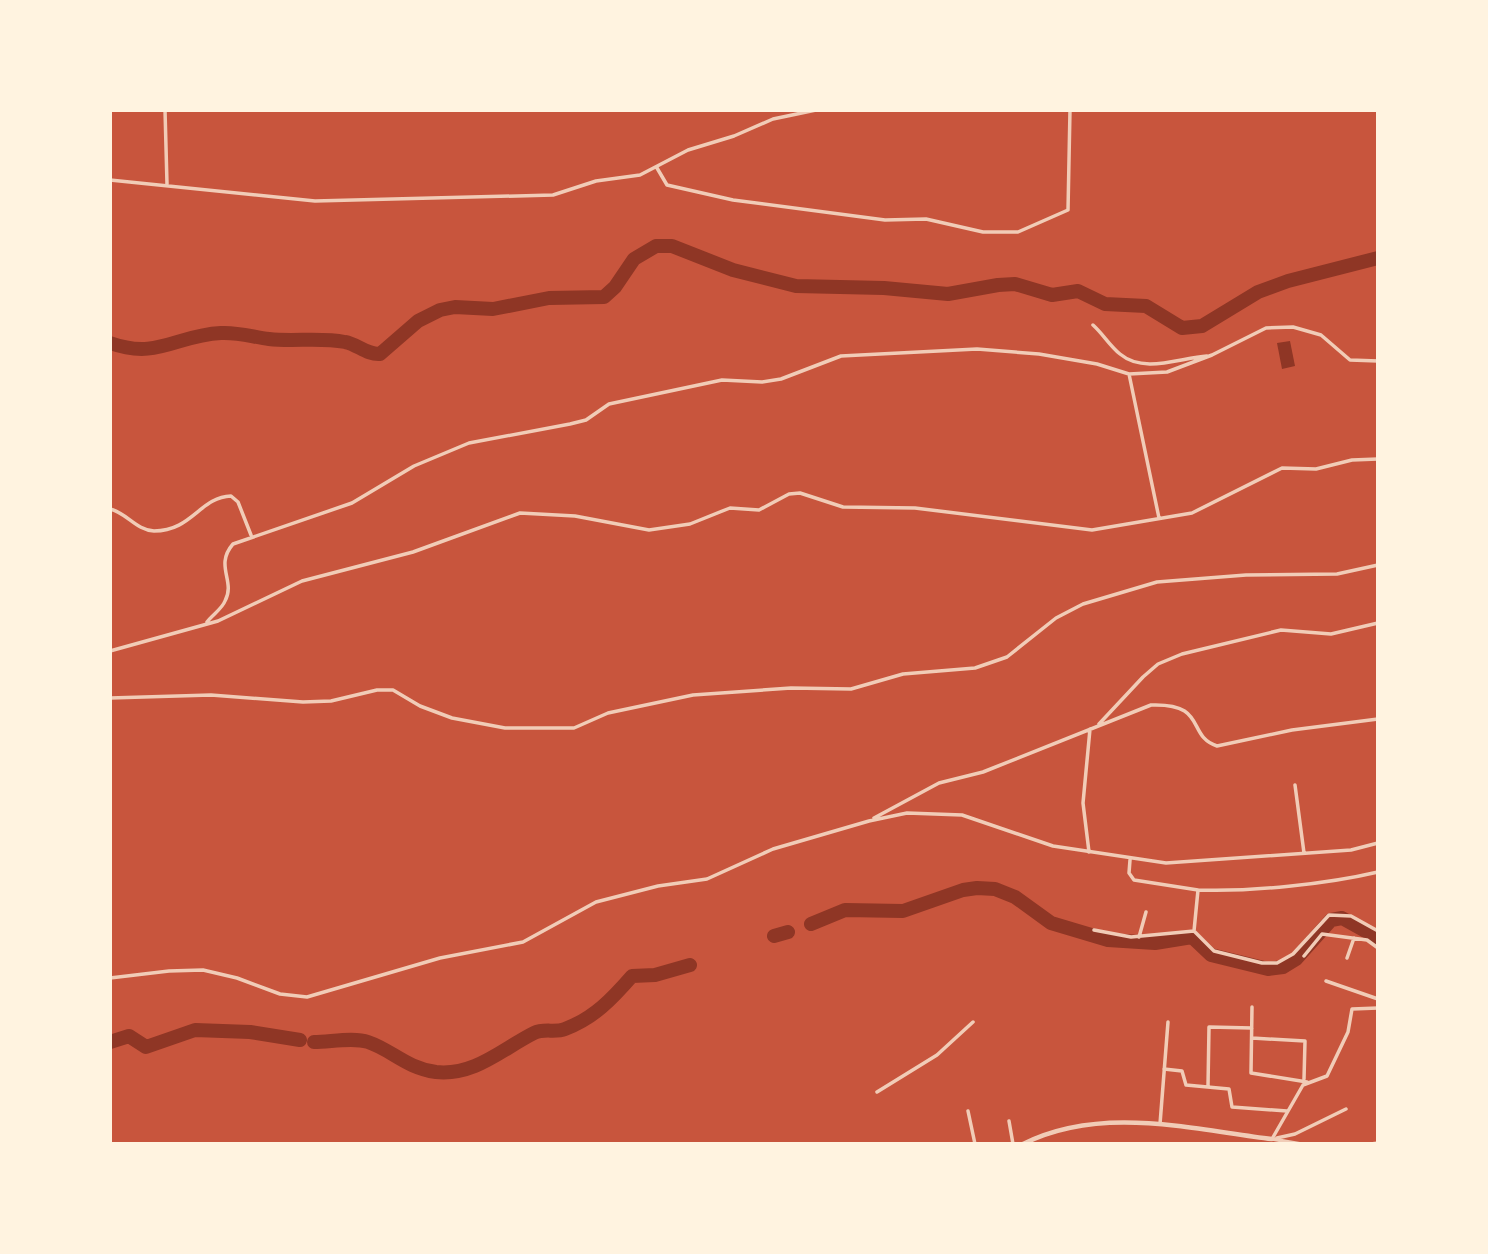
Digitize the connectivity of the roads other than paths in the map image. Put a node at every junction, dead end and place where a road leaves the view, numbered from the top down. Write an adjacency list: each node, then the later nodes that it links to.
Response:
1 (166, 110): 6 (street)
2 (816, 110): 4 (street)
3 (1070, 110): 4 (street)
4 (657, 167): 6 (street)
5 (110, 180): 6 (street)
6 (167, 184)
7 (1093, 325): 8 (street)
8 (1212, 355): 9 (street); 10 (street)
9 (1378, 361)
10 (1129, 374): 13 (street); 14 (street)
11 (1378, 458): 13 (street)
12 (110, 509): 14 (street)
13 (1159, 518): 16 (street)
14 (251, 535): 16 (street)
15 (1378, 565): 19 (street)
16 (205, 623): 18 (street)
17 (1378, 623): 21 (street)
18 (110, 650)
19 (110, 698)
20 (1378, 719): 21 (street)
21 (1098, 726): 22 (street)
22 (1090, 729): 24 (street); 26 (street)
23 (1295, 785): 27 (street)
24 (869, 821): 26 (street); 40 (street)
25 (1378, 843): 27 (street)
26 (1088, 852): 28 (street)
27 (1304, 853): 28 (street)
28 (1130, 860): 30 (street)
29 (1378, 872): 30 (street)
30 (1198, 890): 33 (street)
31 (1146, 912): 35 (street)
32 (1094, 930): 35 (street)
33 (1194, 931): 34 (street); 35 (street)
34 (1378, 931)
35 (1139, 937)
36 (1354, 938): 37 (street); 38 (street); 39 (street)
37 (1378, 948)
38 (1304, 956)
39 (1347, 958)
40 (111, 979)
41 (1326, 981): 42 (street)
42 (1378, 999)
43 (1252, 1007): 47 (street)
44 (1378, 1008): 50 (street)
45 (974, 1022): 52 (street)
46 (1168, 1022): 49 (street)
47 (1252, 1028): 48 (street); 51 (street)
48 (1252, 1038): 50 (street); 50 (street)
49 (1164, 1069): 51 (street); 57 (street)
50 (1306, 1081): 55 (street)
51 (1208, 1086): 55 (street)
52 (877, 1092)
53 (1346, 1109): 58 (street)
54 (968, 1111): 61 (street)
55 (1287, 1111): 58 (street)
56 (1009, 1121): 62 (street)
57 (1160, 1126): 58 (street); 63 (street)
58 (1273, 1139): 59 (street)
59 (1281, 1142): 64 (street)
60 (1378, 1143): 65 (street)
61 (975, 1144)
62 (1013, 1144)
63 (1023, 1144)
64 (1301, 1144)
65 (1371, 1144)

